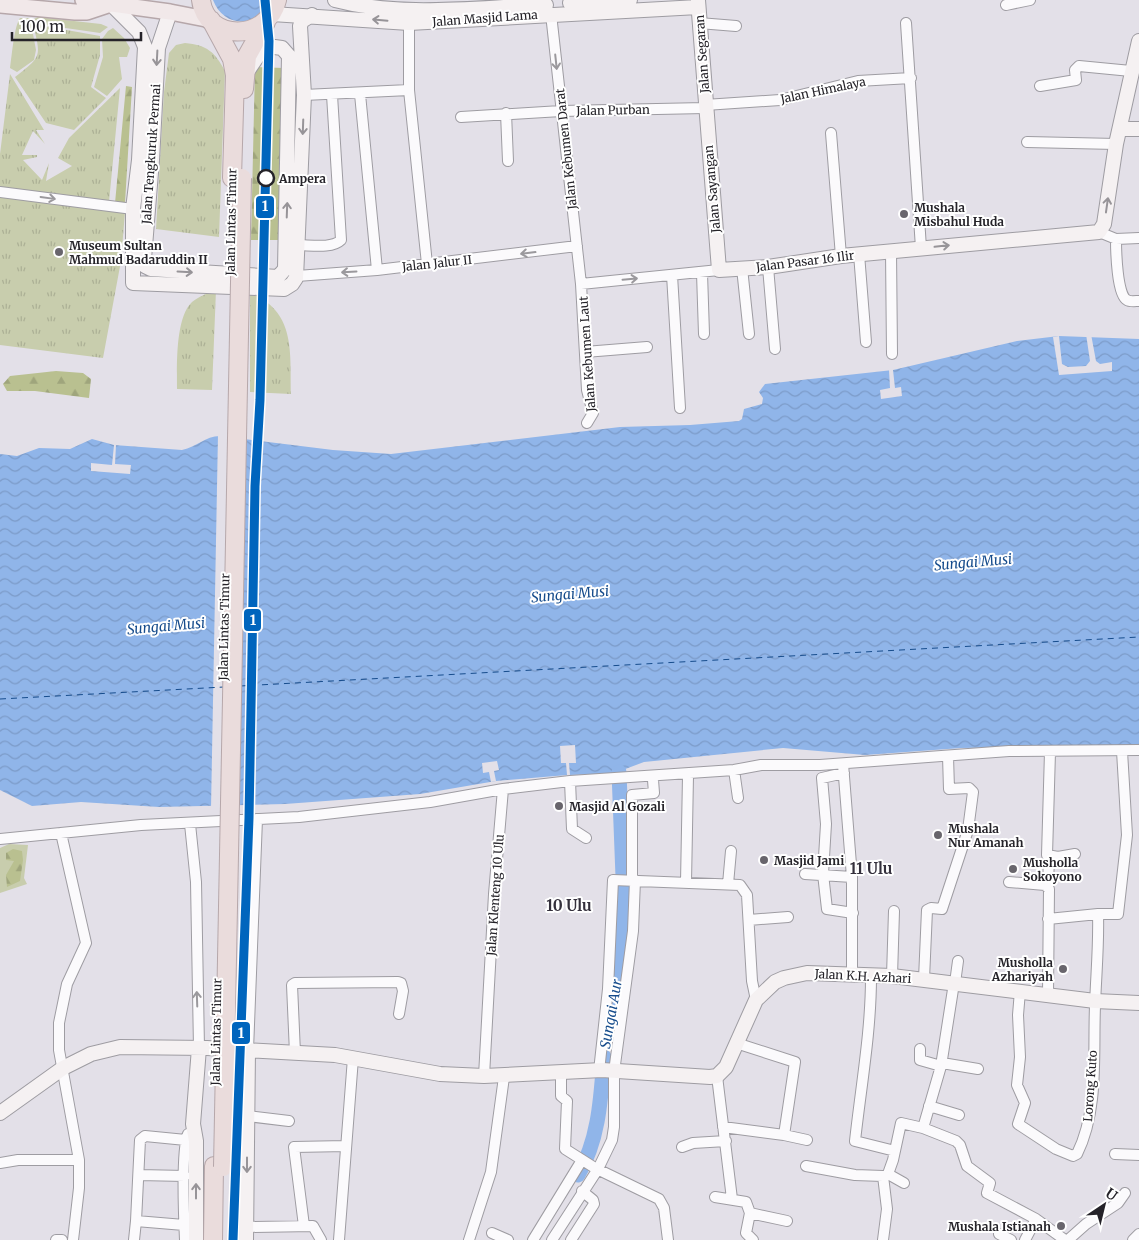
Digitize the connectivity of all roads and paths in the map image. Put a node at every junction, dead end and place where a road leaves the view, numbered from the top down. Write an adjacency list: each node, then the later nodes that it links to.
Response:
1 (83, 0): 7 (main road)
2 (201, 0): 18 (highway, Jalan Lintas Timur)
3 (337, 0): 8 (street); 17 (street)
4 (630, 0): 14 (street)
5 (1030, 0): 11 (street)
6 (3, 4): 7 (main road)
7 (112, 4): 12 (main road); 42 (street)
8 (457, 4): 13 (street)
9 (698, 4): 10 (street, Jalan Masjid Lama); 19 (street, Jalan Segaran)
10 (643, 5): 14 (street, Jalan Masjid Lama)
11 (1006, 5)
12 (171, 6): 18 (main road); 42 (street, Jalan Tengkuruk Permai, one-way to 42)
13 (550, 6): 14 (street, Jalan Masjid Lama); 20 (street, Jalan Masjid Lama); 34 (street, Jalan Kebumen Darat, one-way to 34)
14 (605, 6)
15 (271, 12): 16 (street, Jalan Masjid Lama); 18 (highway); 26 (highway, Jalan Lintas Timur)
16 (312, 15): 17 (street, Jalan Masjid Lama); 24 (street, Jalan Tengkuruk Permai)
17 (336, 17): 20 (street, Jalan Masjid Lama, one-way to 17)
18 (211, 20): 44 (highway, Jalan Lintas Timur)
19 (699, 22): 22 (street); 33 (street, Jalan Segaran)
20 (409, 23): 29 (street)
21 (906, 23): 27 (street)
22 (736, 26)
23 (1139, 41): 25 (street)
24 (295, 56): 26 (street); 31 (street, Jalan Tengkuruk Permai); 42 (street, Jalan Tengkuruk Permai, one-way to 24)
25 (1131, 71): 28 (street); 37 (street)
26 (244, 76): 44 (highway, Jalan Lintas Timur)
27 (911, 78): 33 (street, Jalan Himalaya); 52 (street)
28 (1040, 86)
29 (409, 90): 30 (street); 56 (street)
30 (360, 94): 32 (street); 59 (street)
31 (304, 95): 32 (street); 50 (street, Jalan Tengkuruk Permai, one-way to 50)
32 (332, 95): 50 (street)
33 (705, 107): 34 (street, Jalan Purban); 60 (street, Jalan Sayangan)
34 (562, 111): 35 (street, Jalan Purban); 51 (street, Jalan Kebumen Darat)
35 (506, 113): 36 (street, Jalan Purban); 43 (street)
36 (460, 117)
37 (1120, 129): 38 (street); 41 (street)
38 (1139, 129)
39 (831, 133): 55 (street)
40 (1026, 142): 41 (street)
41 (1116, 144): 47 (street, one-way to 41)
42 (146, 160): 46 (street)
43 (508, 161)
44 (237, 178): 156 (highway, Jalan Lintas Timur, bridge)
45 (0, 192): 46 (street, one-way to 46)
46 (133, 209): 62 (street)
47 (1099, 232): 49 (street); 52 (street, Jalan Pasar 16 Ilir, one-way to 47)
48 (1139, 238): 49 (street)
49 (1116, 239): 65 (street)
50 (298, 245): 62 (street, Jalan Tengkuruk Permai)
51 (577, 246): 56 (street, Jalan Jalur II, one-way to 56); 64 (street, Jalan Kebumen Darat)
52 (921, 248): 53 (street, Jalan Pasar 16 Ilir)
53 (891, 251): 54 (street, Jalan Pasar 16 Ilir); 72 (street)
54 (859, 254): 55 (street, Jalan Pasar 16 Ilir); 68 (street)
55 (841, 256): 57 (street, Jalan Pasar 16 Ilir)
56 (427, 264): 59 (street, Jalan Jalur II)
57 (768, 267): 58 (street, Jalan Pasar 16 Ilir); 70 (street)
58 (742, 268): 60 (street, Jalan Pasar 16 Ilir); 67 (street)
59 (377, 270): 62 (street, Jalan Jalur II, one-way to 62)
60 (719, 270): 61 (street, Jalan Pasar 16 Ilir)
61 (702, 273): 63 (street, Jalan Pasar 16 Ilir); 66 (street)
62 (297, 276)
63 (672, 276): 64 (street, Jalan Pasar 16 Ilir, one-way to 63); 73 (street)
64 (581, 284): 71 (street, Jalan Kebumen Laut)
65 (1139, 301)
66 (704, 334)
67 (749, 334)
68 (866, 342)
69 (647, 347): 71 (street)
70 (774, 349)
71 (585, 352): 74 (street, Jalan Kebumen Laut)
72 (892, 354)
73 (680, 408)
74 (587, 424)
75 (1139, 750): 76 (street)
76 (1122, 751): 77 (street); 104 (street)
77 (1050, 752): 78 (street); 93 (street)
78 (948, 756): 79 (street); 114 (street)
79 (844, 768): 80 (street); 95 (street); 96 (street)
80 (734, 770): 83 (street); 85 (street)
81 (688, 776): 98 (street)
82 (653, 780): 97 (street)
83 (570, 781): 84 (street); 89 (street)
84 (503, 789): 86 (street); 133 (street, Jalan Klenteng 10 Ulu)
85 (738, 798)
86 (258, 819): 87 (street); 125 (street)
87 (190, 824): 88 (street); 123 (street, one-way to 87)
88 (62, 834): 90 (street); 129 (street)
89 (586, 838)
90 (0, 839)
91 (731, 851): 100 (street)
92 (1075, 854): 93 (street)
93 (1049, 856): 101 (street)
94 (805, 874): 95 (street)
95 (826, 875): 96 (street); 103 (street)
96 (852, 877): 103 (street)
97 (632, 880): 98 (street); 109 (street); 111 (street)
98 (686, 882): 100 (street)
99 (1009, 882): 101 (street)
100 (728, 884): 107 (street)
101 (1048, 886): 106 (street)
102 (894, 911): 113 (street)
103 (853, 913): 110 (street)
104 (1098, 914): 106 (street); 119 (street)
105 (788, 917): 107 (street)
106 (1048, 918): 117 (street)
107 (749, 920): 118 (street)
108 (958, 961): 115 (street)
109 (611, 973): 111 (street); 131 (street)
110 (852, 974): 112 (street, Jalan K.H. Azhari); 118 (street, Jalan K.H. Azhari)
111 (627, 975): 131 (street)
112 (870, 976): 113 (street, Jalan K.H. Azhari); 149 (street)
113 (892, 976): 114 (street, Jalan K.H. Azhari)
114 (924, 980): 115 (street, Jalan K.H. Azhari)
115 (955, 983): 116 (street, Jalan K.H. Azhari); 128 (street)
116 (1020, 991): 117 (street, Jalan K.H. Azhari); 119 (street, Lorong Kuto)
117 (1048, 994): 119 (street, Jalan K.H. Azhari)
118 (756, 1000): 122 (street, Jalan K.H. Azhari)
119 (1095, 1001): 120 (street, Jalan K.H. Azhari)
120 (1139, 1003)
121 (399, 1014): 126 (street)
122 (736, 1043): 134 (street, Jalan K.H. Azhari); 143 (street)
123 (199, 1048): 125 (street); 129 (street); 144 (street)
124 (920, 1049): 128 (street)
125 (248, 1050): 126 (street); 139 (street)
126 (295, 1053): 127 (street)
127 (353, 1058): 133 (street); 147 (street)
128 (942, 1064): 130 (street); 136 (street)
129 (63, 1068): 137 (street); 152 (street)
130 (978, 1069)
131 (607, 1071): 132 (street); 134 (street); 157 (street)
132 (561, 1074): 135 (street); 153 (street)
133 (484, 1076): 135 (street)
134 (717, 1076): 141 (street)
135 (504, 1077): 186 (street)
136 (929, 1106): 138 (street); 142 (street)
137 (0, 1113)
138 (959, 1114)
139 (247, 1116): 140 (street); 172 (street, one-way to 172)
140 (289, 1121)
141 (724, 1127): 143 (street); 145 (street)
142 (922, 1128): 149 (street); 167 (street)
143 (784, 1135): 146 (street)
144 (191, 1140): 158 (street); 160 (street); 181 (street, one-way to 144)
145 (726, 1140): 148 (street); 165 (street)
146 (807, 1140)
147 (346, 1146): 171 (street); 185 (street)
148 (682, 1147)
149 (895, 1151): 159 (street)
150 (1115, 1154): 151 (street)
151 (1139, 1155)
152 (79, 1160): 154 (street); 178 (street)
153 (582, 1160): 157 (street); 188 (street)
154 (0, 1163)
155 (806, 1166): 159 (street)
156 (219, 1167): 182 (highway, Jalan Lintas Timur); 183 (highway, Jalan Lintas Timur)
157 (597, 1169): 162 (street); 191 (street)
158 (139, 1175): 160 (street); 168 (street)
159 (885, 1175): 161 (street); 193 (street)
160 (185, 1176): 170 (street)
161 (904, 1183)
162 (582, 1191): 189 (street); 190 (street)
163 (1125, 1194): 196 (street)
164 (716, 1196): 165 (street)
165 (732, 1199): 166 (street)
166 (750, 1213): 169 (street); 192 (street)
167 (1036, 1219): 195 (street); 196 (street)
168 (136, 1221): 170 (street); 179 (street)
169 (787, 1221)
170 (184, 1225): 180 (street)
171 (304, 1226): 172 (street); 184 (street)
172 (246, 1233)
173 (492, 1233): 187 (street)
174 (999, 1234): 194 (street)
175 (1139, 1234): 197 (street)
176 (56, 1240): 177 (street)
177 (62, 1240)
178 (73, 1240)
179 (134, 1240)
180 (184, 1240)
181 (196, 1240)
182 (213, 1240)
183 (223, 1240)
184 (321, 1240)
185 (339, 1240)
186 (469, 1240)
187 (508, 1240)
188 (533, 1240)
189 (552, 1240)
190 (571, 1240)
191 (668, 1240)
192 (753, 1240)
193 (884, 1240)
194 (1011, 1240)
195 (1025, 1240)
196 (1067, 1240)
197 (1133, 1240)

